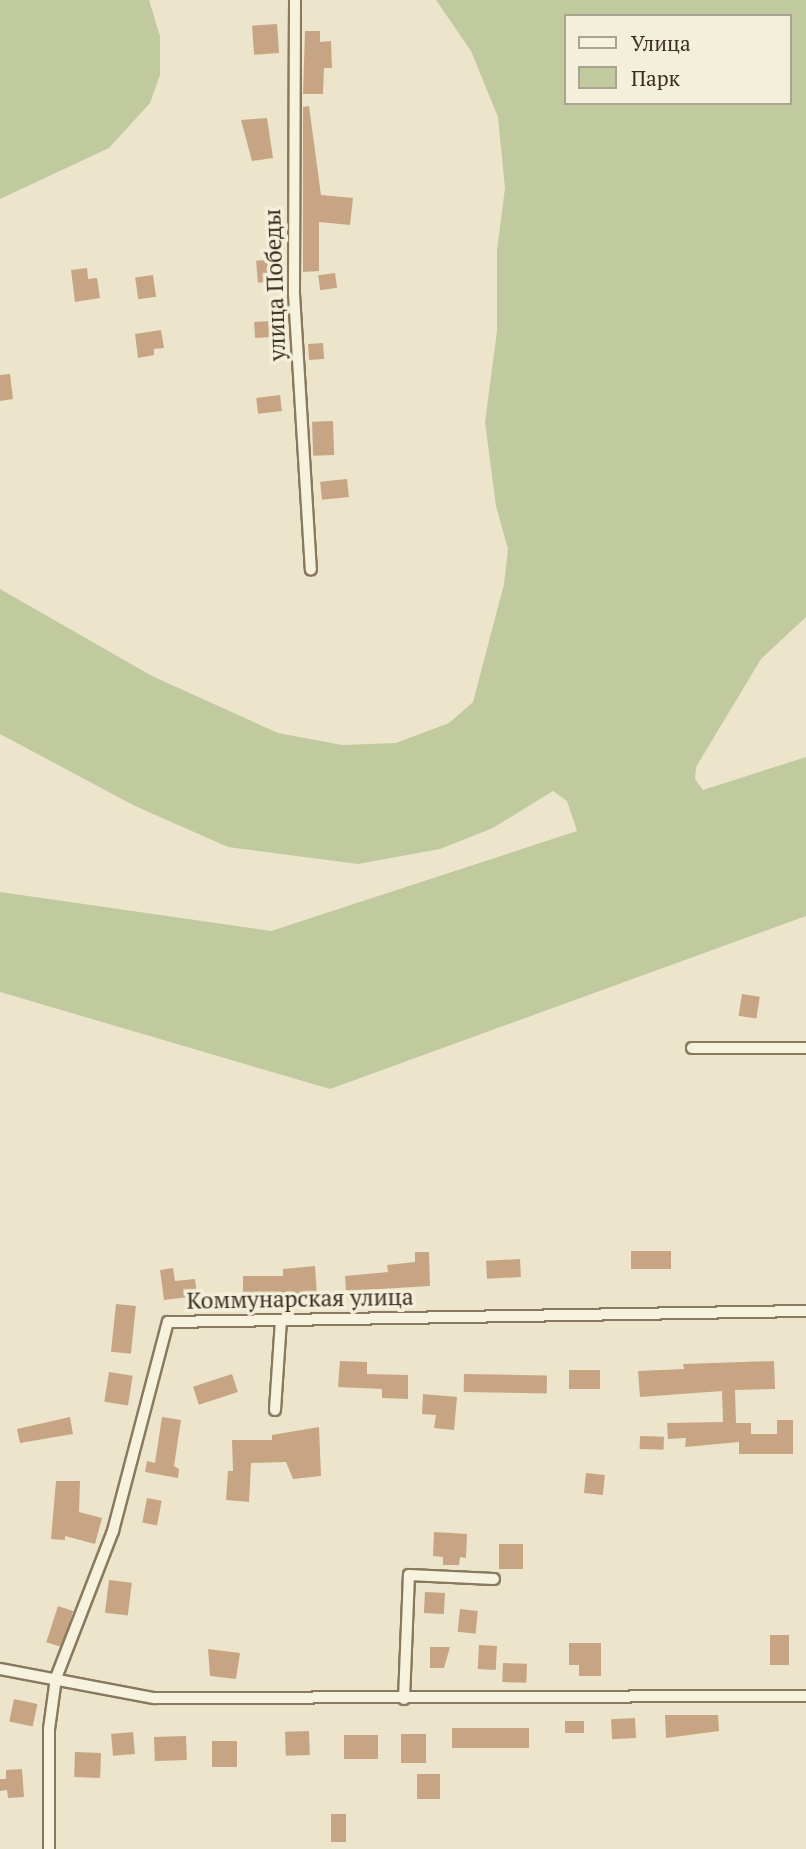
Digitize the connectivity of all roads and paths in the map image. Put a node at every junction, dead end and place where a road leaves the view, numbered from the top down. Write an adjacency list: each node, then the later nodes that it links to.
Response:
1 (295, 0): 2 (street, улица Победы)
2 (311, 569)
3 (692, 1048): 4 (street)
4 (806, 1048)
5 (806, 1311): 6 (street, Коммунарская улица)
6 (281, 1320): 7 (street); 10 (street, Коммунарская улица)
7 (275, 1410)
8 (494, 1579): 12 (street)
9 (0, 1669): 10 (street)
10 (57, 1678): 12 (street); 13 (street, Коммунарская улица)
11 (806, 1696): 12 (street)
12 (404, 1699)
13 (49, 1849)

